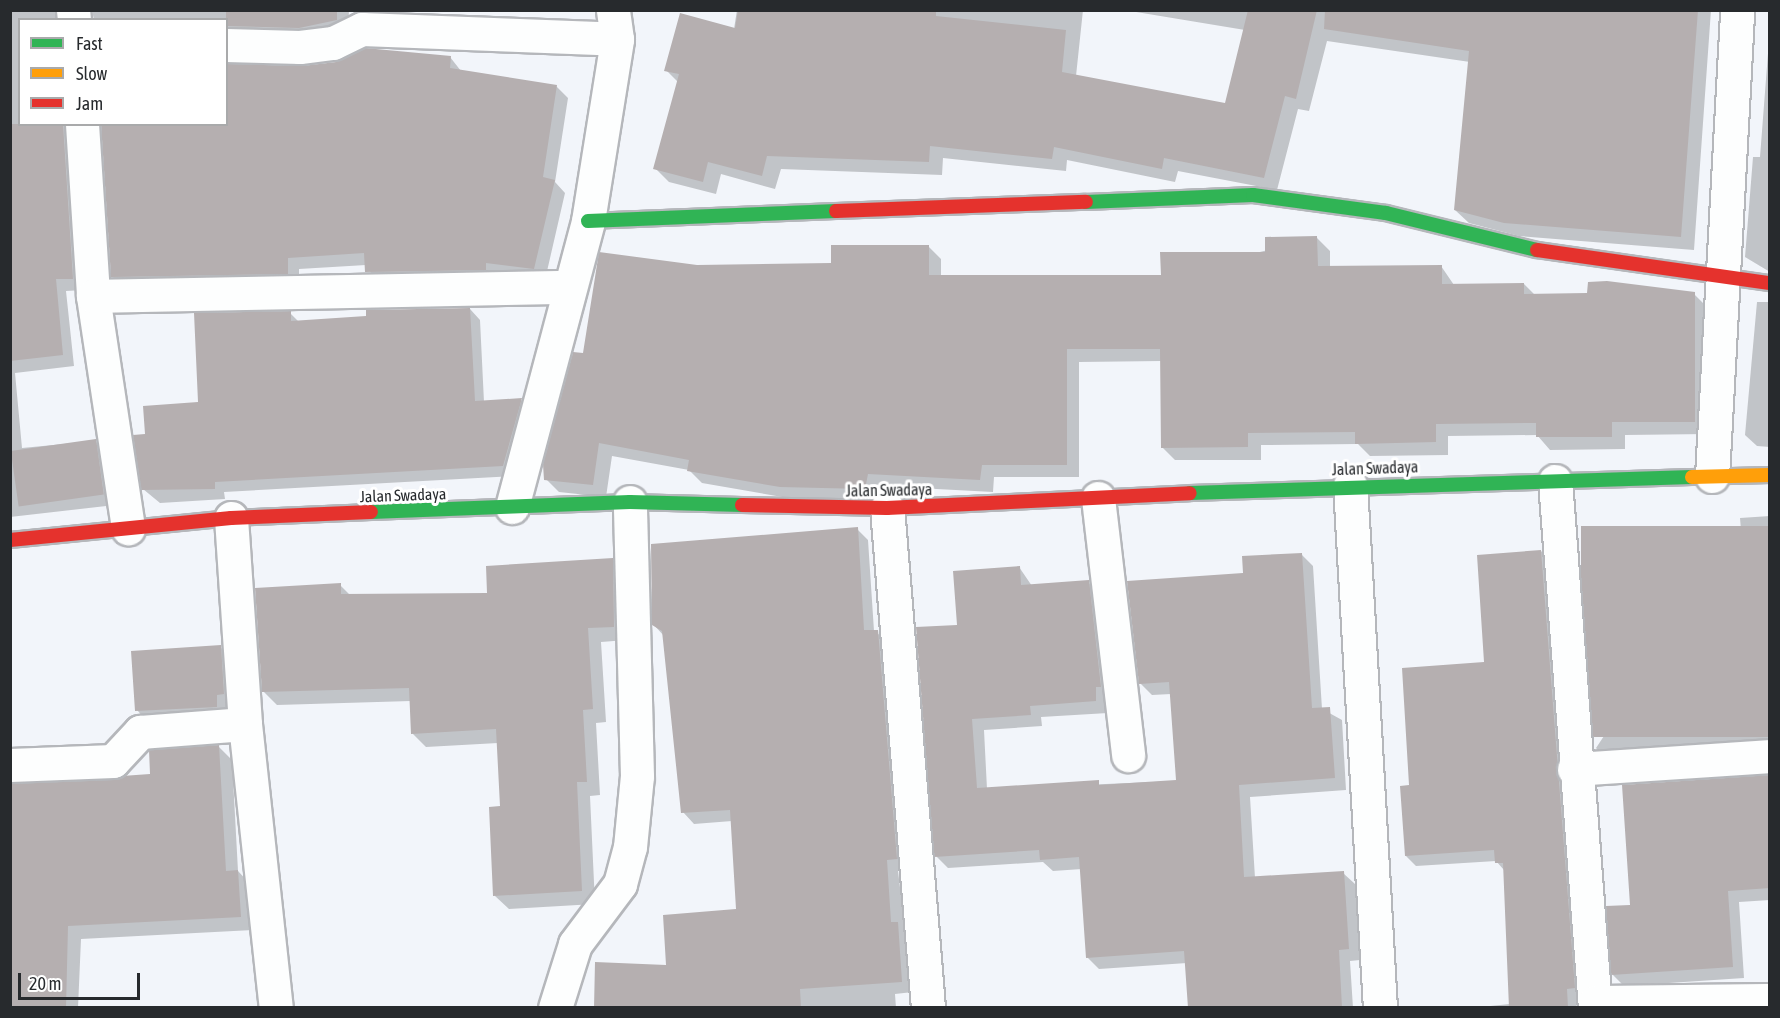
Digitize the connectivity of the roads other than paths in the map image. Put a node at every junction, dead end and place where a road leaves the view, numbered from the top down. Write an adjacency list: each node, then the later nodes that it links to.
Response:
1 (1737, 10): 7 (street)
2 (362, 20): 3 (street); 4 (street)
3 (615, 25): 6 (street)
4 (228, 45)
5 (82, 126): 10 (street)
6 (588, 221): 7 (street); 9 (street)
7 (1724, 280): 8 (street); 12 (street)
8 (1770, 283)
9 (567, 287): 10 (street); 17 (street)
10 (93, 296): 20 (street)
11 (1770, 475): 12 (street, Jalan Swadaya)
12 (1712, 476): 13 (street, Jalan Swadaya)
13 (1555, 480): 14 (street, Jalan Swadaya); 26 (street)
14 (1350, 484): 15 (street, Jalan Swadaya); 32 (street)
15 (1098, 498): 18 (street, Jalan Swadaya); 23 (street)
16 (630, 502): 17 (street, Jalan Swadaya); 18 (street, Jalan Swadaya); 30 (street)
17 (512, 507): 19 (street, Jalan Swadaya)
18 (887, 508): 31 (street)
19 (231, 518): 20 (street, Jalan Swadaya); 22 (street)
20 (128, 528): 21 (street, Jalan Swadaya)
21 (10, 540)
22 (245, 724): 25 (street); 29 (street)
23 (1128, 755)
24 (1770, 756): 26 (street)
25 (10, 765)
26 (1574, 769): 28 (street)
27 (1770, 1000): 28 (street)
28 (1595, 1005)
29 (276, 1008)
30 (555, 1008)
31 (928, 1008)
32 (1380, 1008)

